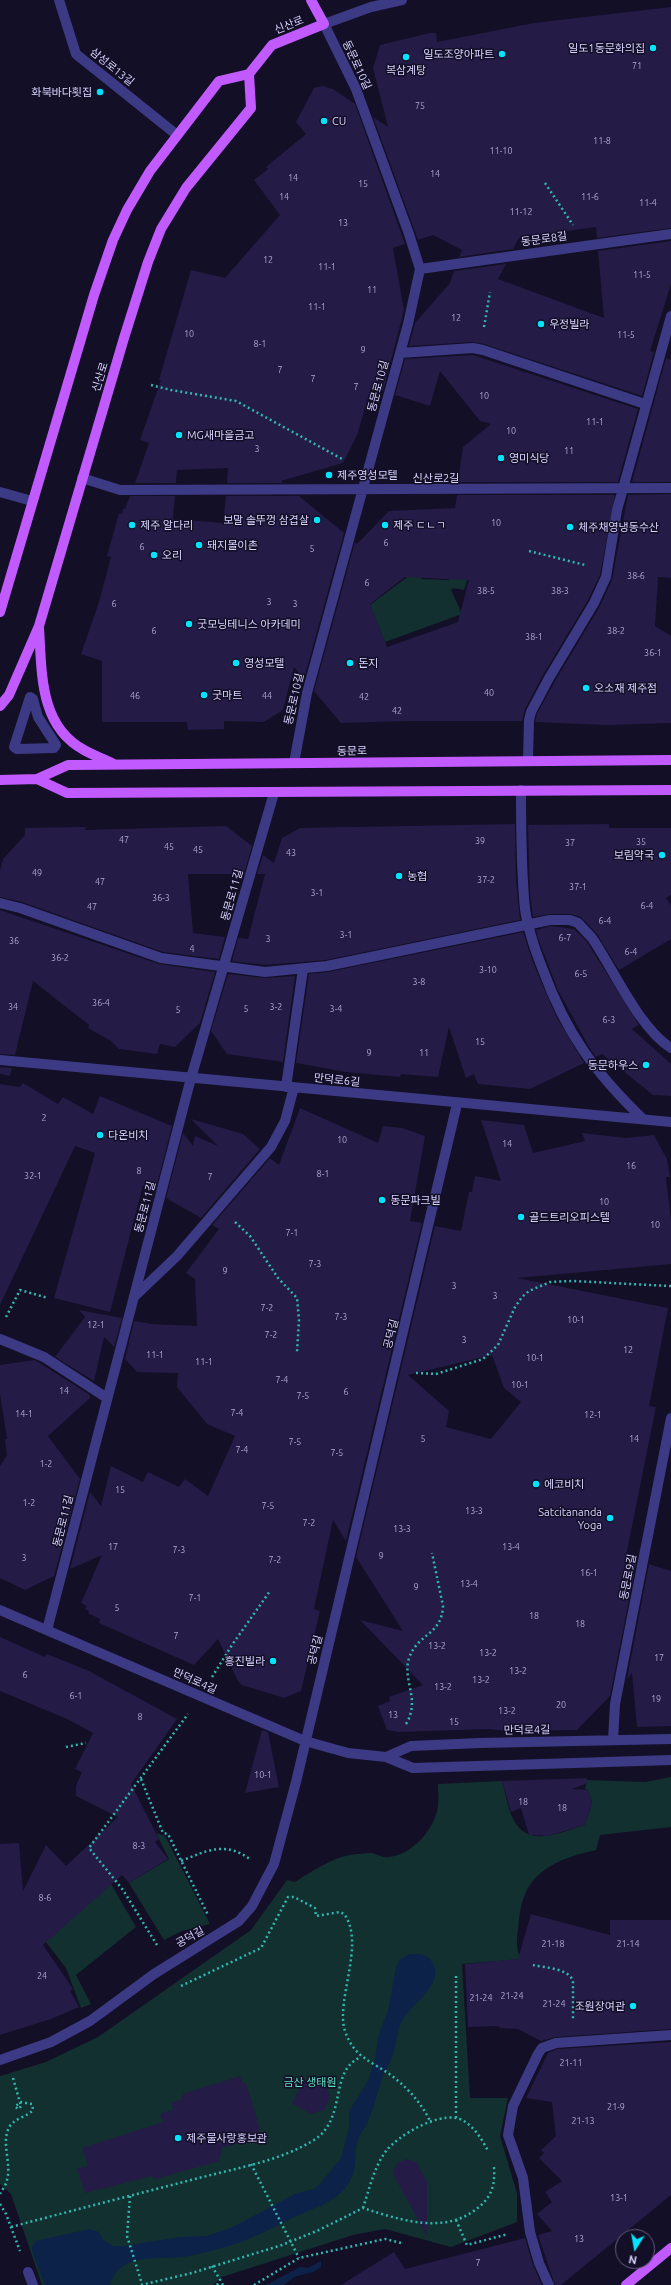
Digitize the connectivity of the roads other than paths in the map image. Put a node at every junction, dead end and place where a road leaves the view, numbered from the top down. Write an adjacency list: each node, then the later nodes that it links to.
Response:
1 (59, 0): 6 (street, 삼성로13길)
2 (311, 0): 4 (main road, 신산로)
3 (402, 0): 4 (street)
4 (324, 24): 5 (main road, 신산로); 8 (street, 동문로10길)
5 (249, 74): 6 (main road); 13 (main road, 신산로)
6 (178, 135): 18 (main road)
7 (671, 234): 8 (street, 동문로8길)
8 (420, 269): 11 (street, 동문로10길)
9 (671, 316): 10 (street)
10 (667, 342): 12 (street)
11 (400, 353): 12 (street); 16 (street, 동문로10길)
12 (645, 404): 15 (street)
13 (82, 478): 16 (street, 신산로2길); 20 (main road, 신산로)
14 (671, 488): 15 (street, 신산로2길)
15 (623, 489): 16 (street, 신산로2길); 23 (street)
16 (363, 490): 25 (street, 동문로10길)
17 (0, 492): 18 (street)
18 (32, 501): 19 (main road)
19 (0, 612)
20 (38, 626): 21 (main road, 신산로); 26 (main road)
21 (0, 706)
22 (51, 749): 22 (street)
23 (528, 760): 24 (main road, 동문로); 25 (main road, 동문로)
24 (671, 760)
25 (294, 763): 26 (main road, 동문로)
26 (116, 764): 27 (main road, 동문로)
27 (36, 779): 28 (main road, 동문로); 31 (main road, 동문로)
28 (0, 780)
29 (521, 790): 30 (main road, 동문로); 31 (main road, 동문로); 33 (street)
30 (671, 790)
31 (274, 793): 34 (street, 동문로11길)
32 (0, 903): 34 (street)
33 (528, 923): 35 (street); 36 (street); 41 (street)
34 (223, 966): 35 (street); 38 (street, 동문로11길)
35 (302, 969): 39 (street)
36 (671, 1048)
37 (0, 1060): 38 (street, 만덕로6길)
38 (191, 1078): 39 (street, 만덕로6길); 43 (street, 동문로11길)
39 (290, 1087): 40 (street, 만덕로6길); 43 (street)
40 (457, 1104): 41 (street, 만덕로6길); 51 (street, 공덕길)
41 (643, 1119): 42 (street, 만덕로6길)
42 (671, 1122)
43 (134, 1298): 45 (street, 동문로11길)
44 (0, 1339): 45 (street)
45 (107, 1398): 48 (street, 동문로11길)
46 (671, 1418): 50 (street, 동문로9길)
47 (0, 1610): 48 (street, 만덕로4길)
48 (47, 1630): 51 (street, 만덕로4길)
49 (671, 1739): 50 (street, 만덕로4길)
50 (613, 1740): 52 (street, 만덕로4길)
51 (306, 1741): 52 (street, 만덕로4길); 55 (street, 공덕길)
52 (386, 1757): 53 (street, 만덕로4길)
53 (671, 1760)
54 (671, 2035): 59 (street)
55 (0, 2060)
56 (671, 2248): 60 (main road)
57 (28, 2272): 58 (street)
58 (32, 2285)
59 (549, 2285)
60 (626, 2285)

